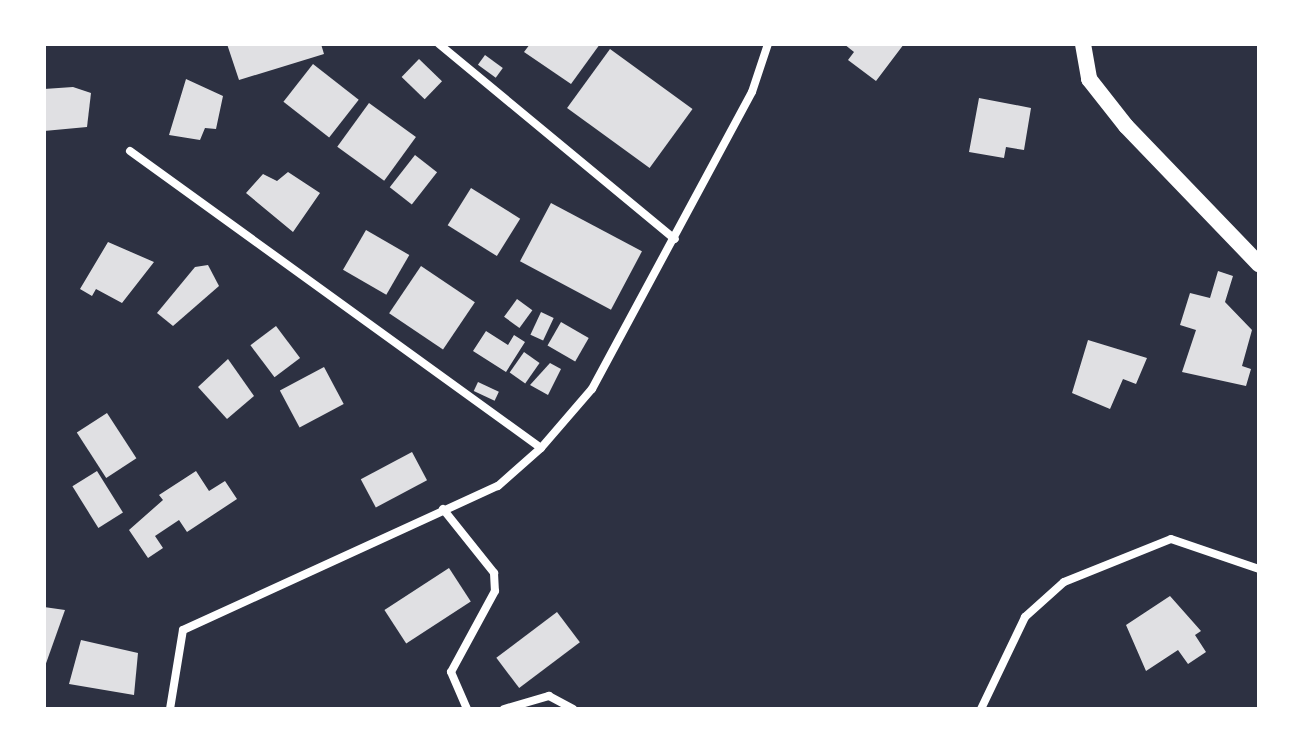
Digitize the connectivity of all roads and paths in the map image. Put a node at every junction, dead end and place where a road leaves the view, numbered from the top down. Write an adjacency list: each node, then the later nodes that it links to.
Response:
1 (439, 44): 5 (street)
2 (768, 44): 5 (street)
3 (1083, 44): 6 (main road)
4 (130, 151): 7 (street)
5 (675, 239): 7 (street)
6 (1259, 264)
7 (541, 448): 8 (street)
8 (443, 509): 10 (street); 11 (street)
9 (1259, 569): 14 (street)
10 (170, 709)
11 (467, 709)
12 (504, 709): 13 (street)
13 (573, 709)
14 (981, 709)

